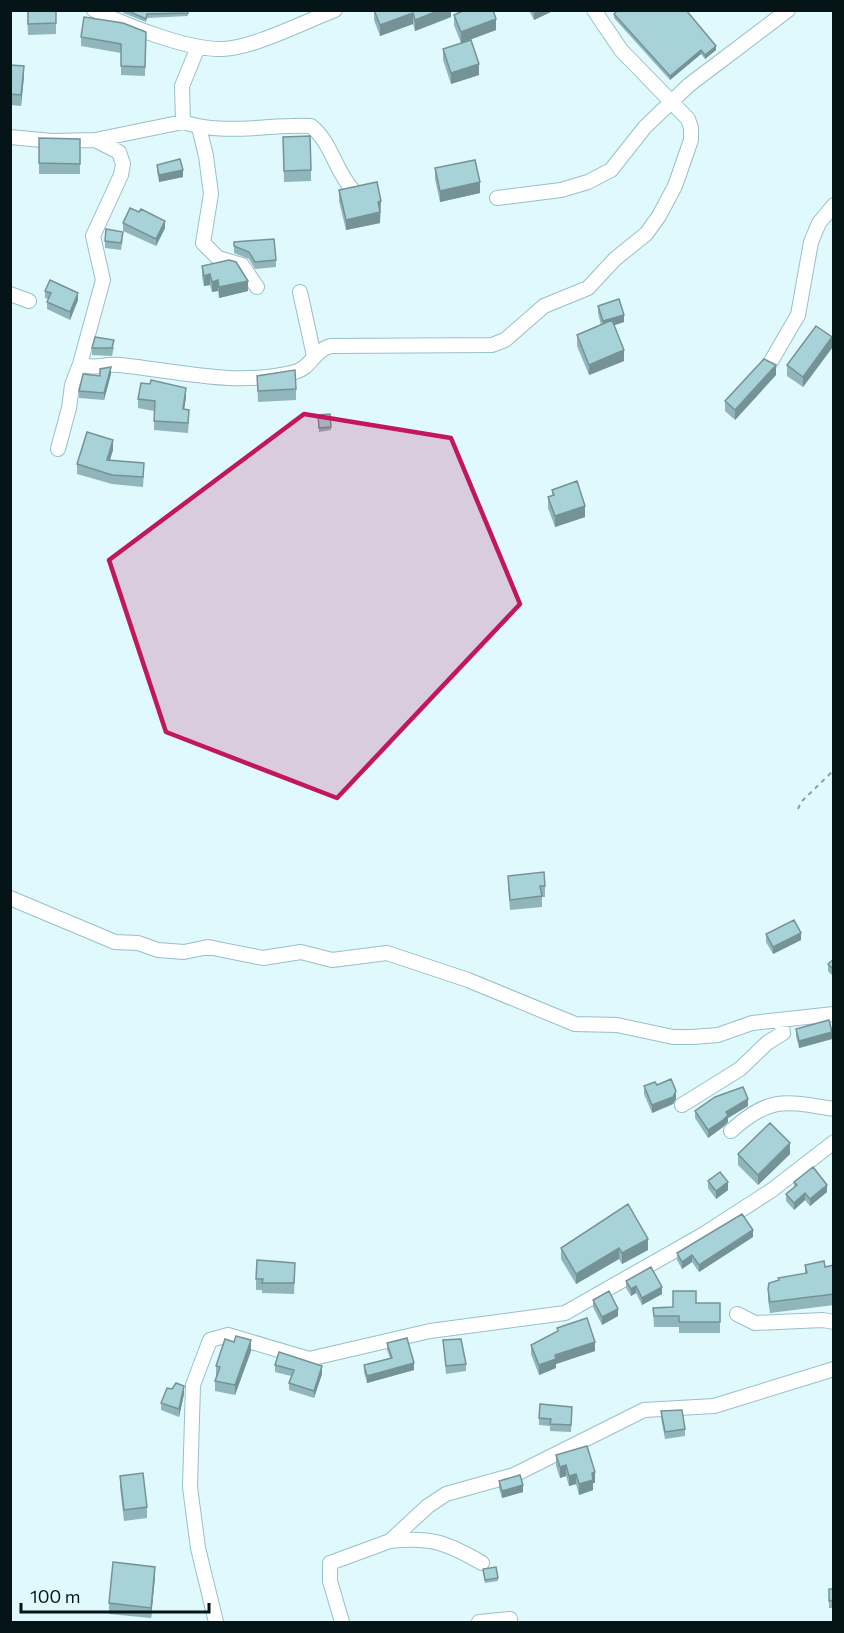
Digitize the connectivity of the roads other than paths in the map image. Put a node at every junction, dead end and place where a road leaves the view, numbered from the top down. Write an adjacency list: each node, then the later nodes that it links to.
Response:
1 (94, 10): 5 (street)
2 (335, 10): 5 (street)
3 (594, 10): 6 (street)
4 (788, 10): 6 (street)
5 (198, 47): 7 (street)
6 (671, 103): 12 (street); 18 (street)
7 (183, 122): 8 (street); 10 (street)
8 (199, 128): 11 (street); 14 (street)
9 (10, 136): 10 (street)
10 (95, 140): 20 (street)
11 (353, 190)
12 (497, 198)
13 (834, 205): 19 (street)
14 (256, 287)
15 (300, 292): 18 (street)
16 (10, 294): 17 (street)
17 (29, 301)
18 (314, 356): 20 (street)
19 (770, 363)
20 (80, 364): 21 (street)
21 (57, 448)
22 (10, 898): 24 (street)
23 (834, 1014): 24 (street)
24 (781, 1020): 25 (street)
25 (682, 1105)
26 (834, 1109): 27 (street)
27 (731, 1131)
28 (834, 1142): 35 (street)
29 (737, 1314): 30 (street)
30 (834, 1322)
31 (834, 1369): 32 (street)
32 (390, 1541): 33 (street); 36 (street)
33 (482, 1563)
34 (510, 1619): 37 (street)
35 (216, 1623)
36 (342, 1623)
37 (478, 1623)

